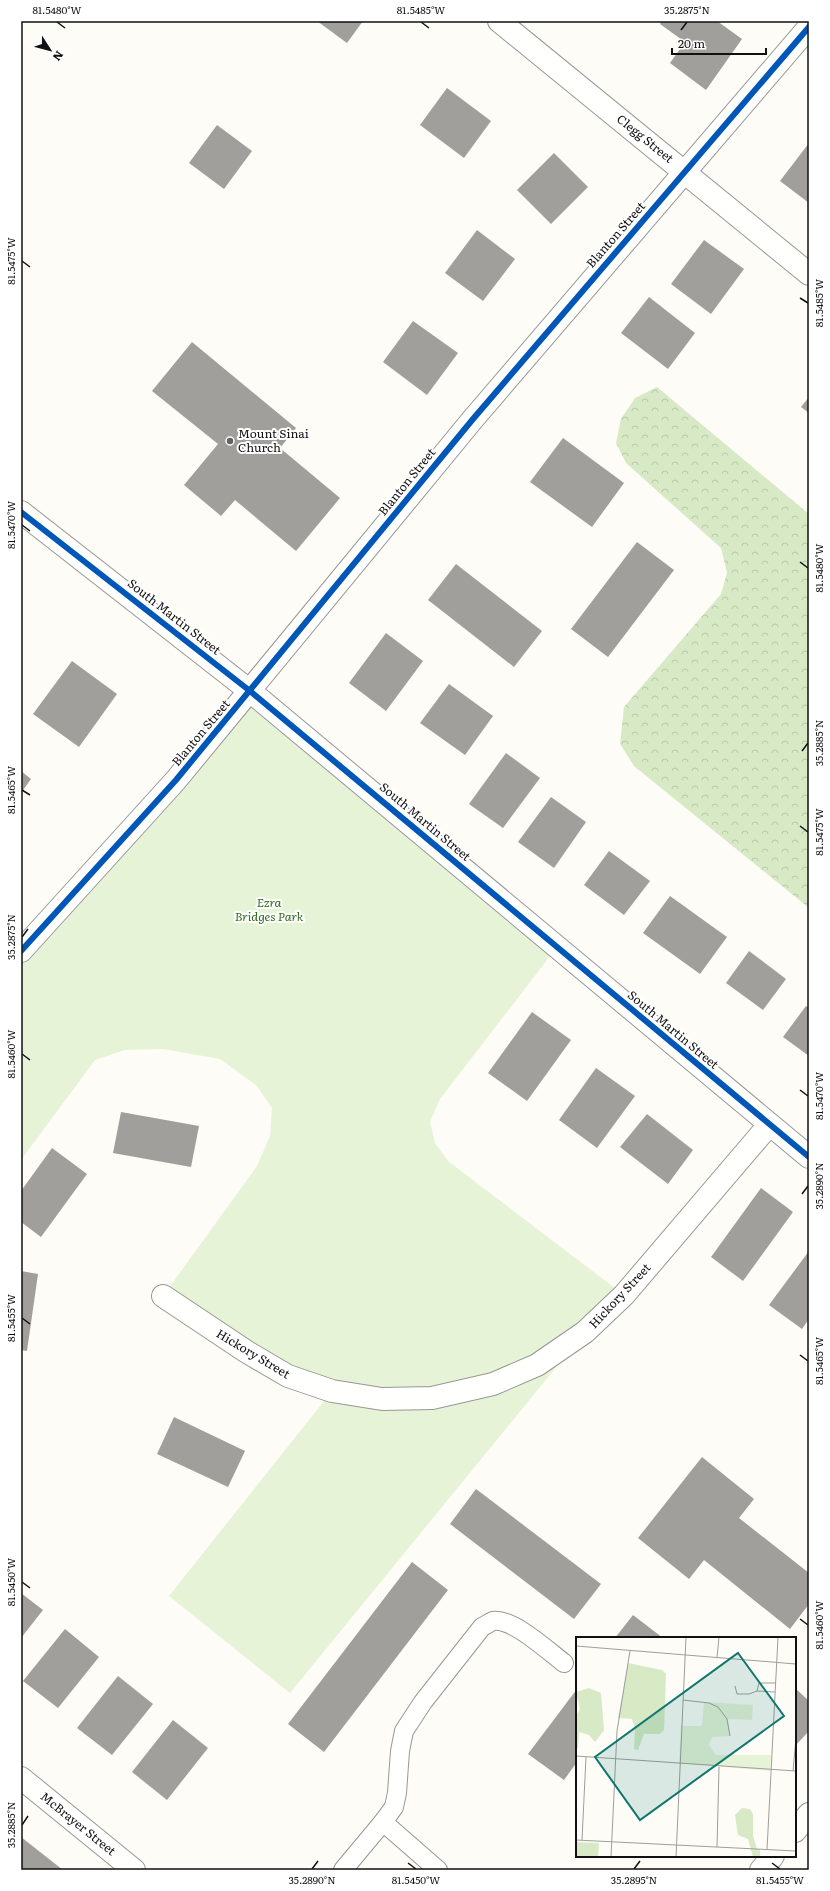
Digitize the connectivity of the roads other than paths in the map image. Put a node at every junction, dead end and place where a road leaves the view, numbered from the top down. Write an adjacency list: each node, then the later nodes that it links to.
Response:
1 (499, 21): 3 (street, Clegg Street)
2 (809, 27): 3 (street, Blanton Street)
3 (685, 172): 4 (street, Clegg Street); 6 (street, Blanton Street)
4 (809, 274)
5 (21, 512): 6 (street, South Martin Street)
6 (250, 691): 7 (street, Blanton Street); 8 (street, South Martin Street)
7 (21, 951)
8 (769, 1125): 9 (street, South Martin Street); 10 (street, Hickory Street)
9 (809, 1157)
10 (164, 1296)
11 (564, 1663): 14 (lane)
12 (21, 1778): 17 (street, McBrayer Street)
13 (809, 1814): 15 (street)
14 (383, 1822): 18 (lane); 19 (lane)
15 (796, 1830)
16 (772, 1857): 20 (street)
17 (134, 1870)
18 (343, 1870)
19 (438, 1870)
20 (761, 1870)

